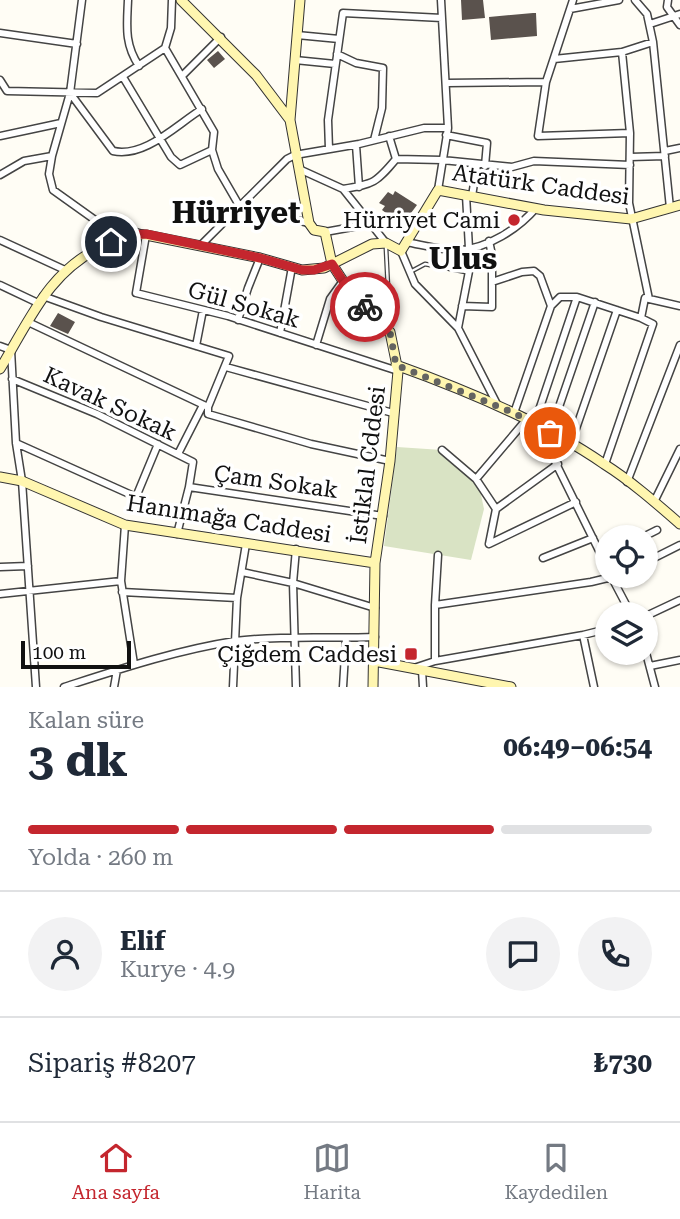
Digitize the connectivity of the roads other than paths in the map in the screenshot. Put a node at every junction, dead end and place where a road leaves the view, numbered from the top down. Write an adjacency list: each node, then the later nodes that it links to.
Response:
1 (82, 0): 21 (street)
2 (128, 0): 27 (street)
3 (172, 0): 22 (street)
4 (181, 0): 18 (main road)
5 (298, 0): 17 (main road)
6 (441, 0): 13 (street)
7 (573, 0): 11 (street)
8 (619, 0): 11 (street)
9 (635, 0): 14 (street)
10 (668, 0): 12 (street)
11 (570, 9): 25 (street)
12 (677, 15): 14 (street); 15 (street)
13 (442, 18): 19 (street); 32 (street)
14 (650, 24): 20 (street)
15 (680, 25)
16 (0, 33): 21 (street)
17 (297, 34): 19 (street); 26 (main road)
18 (220, 37): 28 (street); 35 (main road)
19 (339, 39): 24 (street)
20 (653, 42): 23 (street); 47 (street)
21 (77, 44): 33 (street)
22 (165, 48): 27 (street); 28 (street)
23 (622, 52): 25 (street); 38 (street)
24 (336, 59): 26 (street); 42 (street); 46 (street)
25 (554, 59): 31 (street)
26 (295, 60): 35 (main road)
27 (139, 66): 29 (street)
28 (182, 76): 34 (street)
29 (122, 77): 33 (street); 41 (street)
30 (0, 80): 33 (street)
31 (546, 82): 32 (street); 38 (street)
32 (447, 83): 37 (street)
33 (70, 93): 36 (street); 41 (street)
34 (202, 109): 41 (street); 45 (street)
35 (290, 120): 48 (main road)
36 (61, 122): 39 (street); 49 (street)
37 (447, 132): 40 (street); 52 (street); 53 (street)
38 (630, 133): 50 (street)
39 (0, 136)
40 (389, 136): 42 (street); 51 (street)
41 (161, 138): 45 (street)
42 (374, 140): 43 (street)
43 (356, 145): 46 (street); 57 (street)
44 (680, 148): 47 (street)
45 (212, 149): 62 (street)
46 (329, 149): 48 (street)
47 (665, 153): 50 (street); 64 (street)
48 (295, 155): 55 (main road); 62 (street)
49 (52, 156): 56 (street); 69 (street)
50 (630, 157): 54 (street)
51 (396, 159): 52 (street); 57 (street)
52 (442, 160): 53 (street); 59 (street)
53 (481, 165): 54 (street); 60 (street)
54 (630, 166): 65 (street)
55 (299, 169): 58 (street); 66 (main road)
56 (0, 175)
57 (359, 187): 58 (street)
58 (343, 189): 67 (street)
59 (438, 190): 60 (main road, Atatürk Caddesi); 74 (main road, Atatürk Caddesi)
60 (469, 196): 63 (main road, Atatürk Caddesi); 75 (street)
61 (680, 205): 64 (main road, Atatürk Caddesi)
62 (240, 207): 66 (street); 73 (street)
63 (536, 208): 65 (main road, Atatürk Caddesi); 71 (street)
64 (670, 208): 65 (main road, Atatürk Caddesi)
65 (631, 219): 86 (street)
66 (309, 223): 68 (main road)
67 (369, 224): 68 (street); 72 (street)
68 (325, 232): 77 (main road)
69 (146, 234): 73 (main road); 79 (main road); 92 (street, Gül Sokak)
70 (0, 240): 79 (street)
71 (489, 242): 75 (street); 83 (street)
72 (386, 243): 74 (main road); 77 (main road); 98 (lane)
73 (200, 246): 76 (main road)
74 (403, 247): 75 (street); 80 (street)
75 (469, 248): 81 (street)
76 (260, 258): 78 (main road); 95 (street)
77 (332, 264): 78 (main road); 82 (main road)
78 (292, 267): 99 (street)
79 (65, 270): 87 (main road)
80 (410, 272): 81 (lane); 97 (street)
81 (470, 273): 89 (street)
82 (343, 281): 98 (main road); 100 (street)
83 (492, 282): 89 (street); 90 (street)
84 (0, 285): 87 (street)
85 (577, 298): 88 (street); 90 (street); 113 (street)
86 (647, 299): 91 (street); 94 (street)
87 (41, 300): 96 (main road); 103 (street)
88 (595, 302): 93 (street); 114 (street)
89 (462, 306): 97 (street)
90 (551, 306): 112 (street)
91 (680, 306)
92 (204, 310): 95 (street, Gül Sokak); 103 (street)
93 (617, 310): 94 (street); 116 (street)
94 (641, 318): 124 (street)
95 (238, 320): 99 (street, Gül Sokak)
96 (28, 322): 104 (main road); 109 (street)
97 (458, 328): 110 (street)
98 (390, 332): 106 (main road, İstiklal Cddesi)
99 (280, 333): 100 (street, Gül Sokak)
100 (316, 345): 106 (street, Gül Sokak)
101 (680, 345): 128 (street)
102 (0, 346): 104 (street)
103 (196, 346): 105 (street)
104 (11, 350): 107 (main road); 108 (street)
105 (226, 367): 109 (street); 111 (street)
106 (397, 368): 110 (main road); 111 (main road, İstiklal Cddesi)
107 (0, 369)
108 (12, 379): 115 (street); 117 (street, Kavak Sokak)
109 (206, 406): 120 (street); 121 (street)
110 (498, 407): 112 (main road)
111 (393, 413): 121 (main road, İstiklal Cddesi)
112 (514, 413): 113 (main road)
113 (533, 424): 114 (main road); 123 (street); 126 (street)
114 (550, 433): 116 (main road)
115 (16, 443): 117 (street); 127 (street)
116 (571, 443): 124 (main road)
117 (158, 444): 120 (street, Kavak Sokak)
118 (680, 449): 131 (street)
119 (442, 450): 126 (street)
120 (178, 454): 122 (street, Kavak Sokak)
121 (390, 461): 133 (main road, İstiklal Cddesi)
122 (193, 462): 129 (street, Çam Sokak)
123 (558, 464): 130 (street); 132 (street)
124 (605, 464): 128 (main road)
125 (0, 477): 127 (main road, Hanımağa Caddesi)
126 (476, 479): 132 (street)
127 (22, 481): 135 (main road, Hanımağa Caddesi); 146 (street)
128 (627, 482): 131 (main road)
129 (189, 486): 133 (street, Çam Sokak); 136 (street)
130 (576, 502): 132 (street); 137 (street)
131 (654, 502): 134 (main road)
132 (496, 509)
133 (383, 516): 145 (main road, İstiklal Cddesi)
134 (679, 522)
135 (125, 525): 136 (main road, Hanımağa Caddesi); 150 (street)
136 (177, 534): 139 (main road, Hanımağa Caddesi)
137 (593, 538): 138 (street); 144 (street)
138 (595, 541)
139 (246, 544): 141 (main road, Hanımağa Caddesi); 148 (street)
140 (680, 545): 143 (street)
141 (296, 550): 145 (main road, Hanımağa Caddesi); 151 (street)
142 (438, 555): 157 (street)
143 (658, 556)
144 (543, 558)
145 (375, 563): 158 (main road, İstiklal Cddesi)
146 (28, 566): 147 (street); 152 (street)
147 (0, 567)
148 (242, 572): 151 (street); 155 (street)
149 (595, 579): 157 (street)
150 (121, 581): 152 (street); 153 (street)
151 (293, 583): 158 (street); 162 (street)
152 (30, 592): 154 (street); 173 (street)
153 (122, 592): 155 (street); 169 (street)
154 (0, 594)
155 (237, 598): 165 (street)
156 (680, 600): 159 (street)
157 (435, 606): 168 (street)
158 (375, 608): 163 (main road, İstiklal Cddesi)
159 (658, 610)
160 (595, 632): 161 (street)
161 (583, 635): 168 (street); 182 (street)
162 (294, 637): 164 (street); 165 (street); 177 (street)
163 (375, 637): 164 (street); 167 (main road, İstiklal Cddesi)
164 (346, 638): 178 (street)
165 (235, 642): 169 (street); 176 (street)
166 (680, 660): 170 (street)
167 (374, 661): 171 (main road); 179 (main road, İstiklal Cddesi)
168 (435, 662): 171 (street)
169 (134, 664): 172 (street)
170 (650, 666): 183 (street)
171 (418, 669): 180 (street); 181 (main road)
172 (117, 670): 174 (street); 175 (street)
173 (36, 687)
174 (64, 687)
175 (114, 687)
176 (233, 687)
177 (296, 687)
178 (343, 687)
179 (373, 687)
180 (423, 687)
181 (511, 687)
182 (594, 687)
183 (655, 687)

